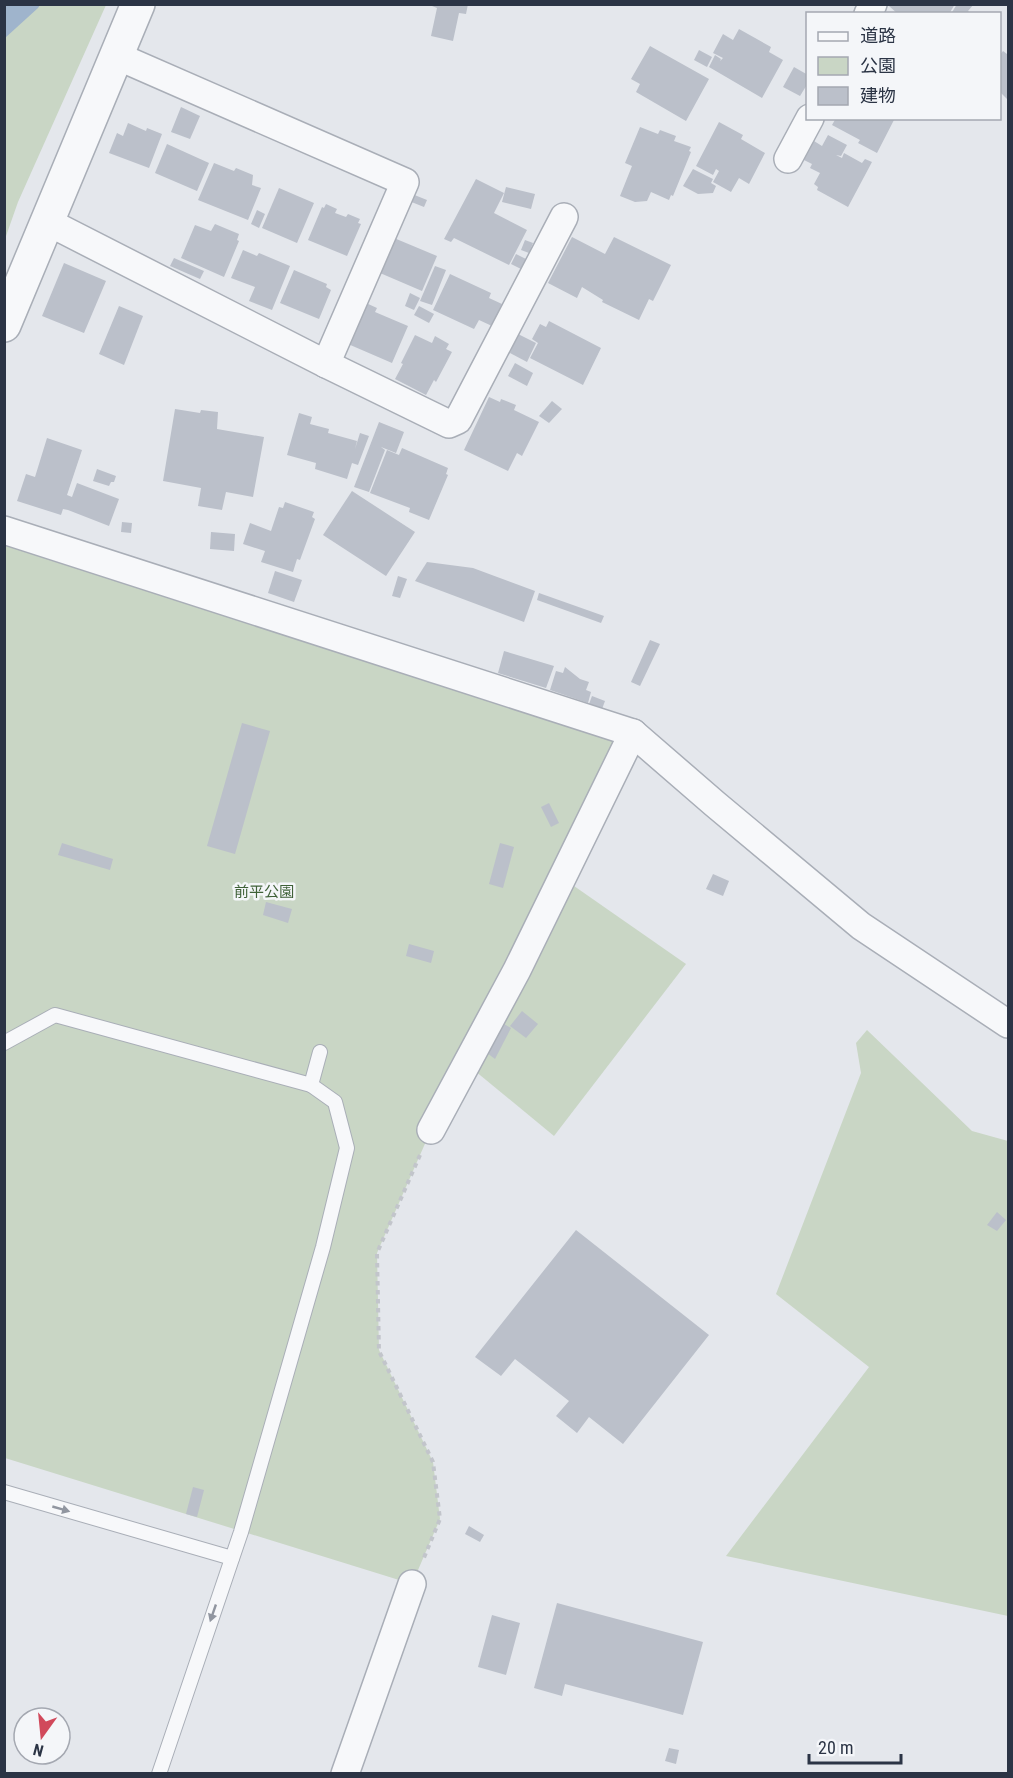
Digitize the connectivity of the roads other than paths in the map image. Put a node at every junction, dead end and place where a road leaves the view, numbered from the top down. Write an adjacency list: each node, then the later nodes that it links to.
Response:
1 (138, 4): 2 (street)
2 (117, 56): 6 (street); 8 (street)
3 (809, 120): 4 (street)
4 (788, 159)
5 (564, 217): 8 (street)
6 (48, 222): 7 (street); 8 (street)
7 (4, 324)
8 (326, 364)
9 (4, 530): 10 (street)
10 (633, 733): 11 (street); 15 (street)
11 (1008, 1024)
12 (4, 1043): 14 (lane)
13 (320, 1052): 14 (lane)
14 (311, 1084): 17 (lane)
15 (431, 1130)
16 (4, 1492): 17 (lane, one-way to 17)
17 (232, 1558): 19 (lane, one-way to 19)
18 (412, 1584): 20 (street)
19 (159, 1773)
20 (345, 1773)

